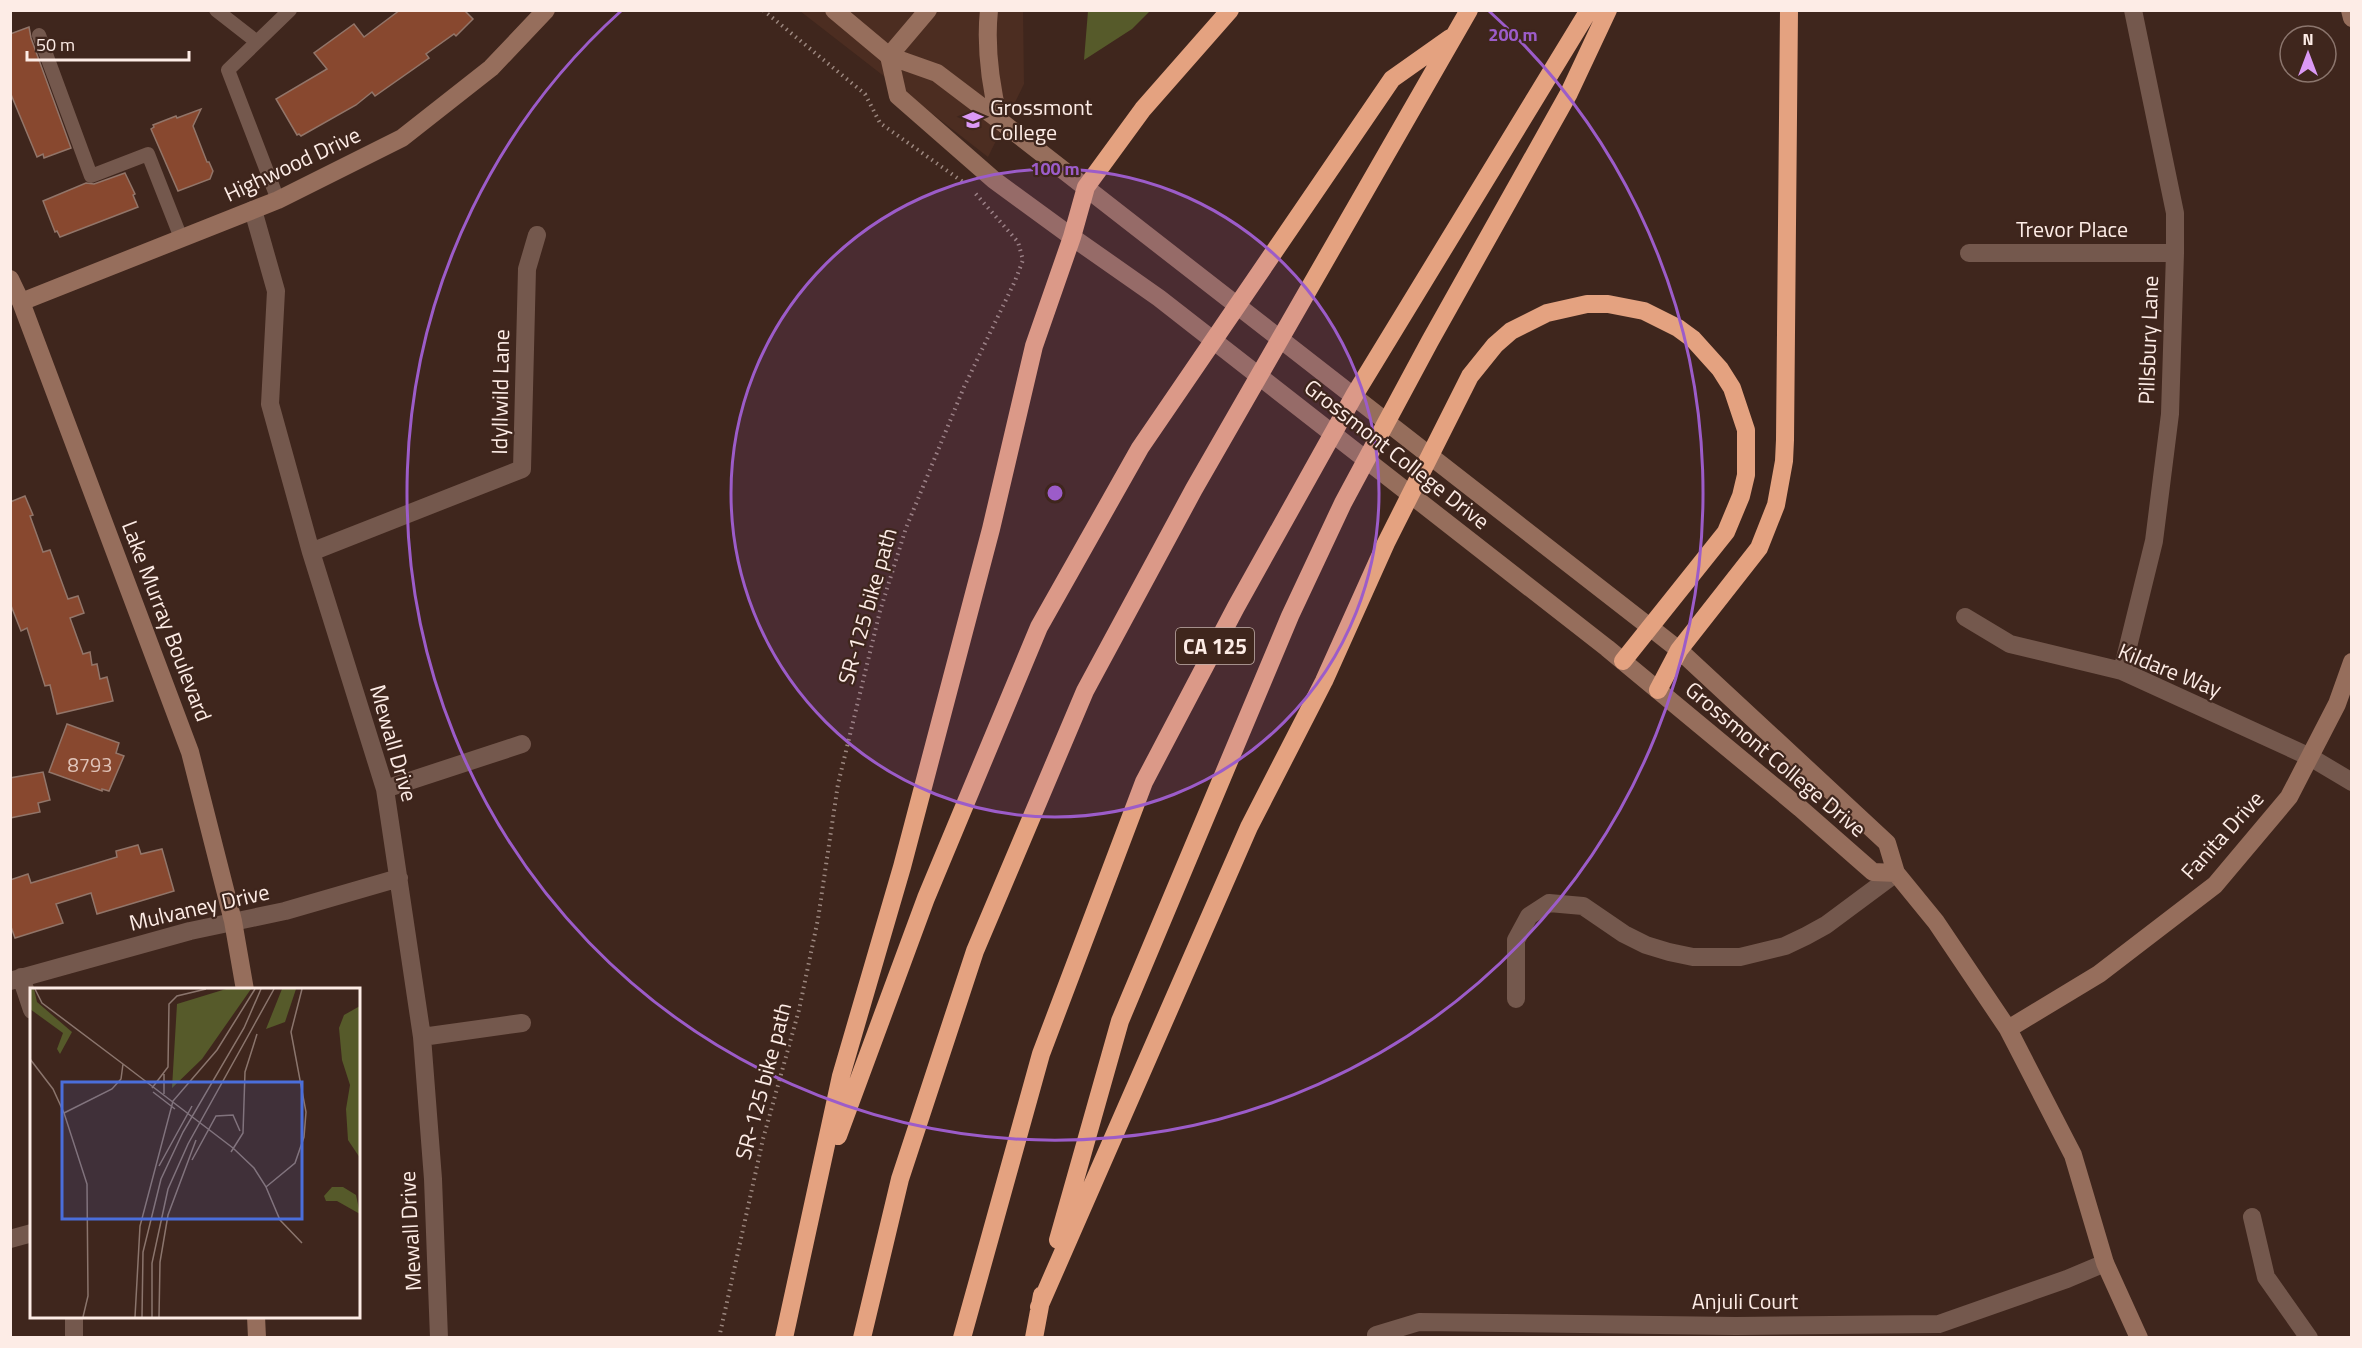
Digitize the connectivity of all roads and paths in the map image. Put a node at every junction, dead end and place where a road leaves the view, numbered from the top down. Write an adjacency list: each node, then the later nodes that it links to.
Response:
1 (216, 10): 18 (lane)
2 (290, 10): 18 (lane)
3 (546, 10): 22 (main road, Highwood Drive)
4 (763, 10): 65 (path, SR-125 bike path)
5 (834, 10): 19 (main road, Grossmont College Drive)
6 (928, 10): 19 (main road)
7 (989, 10): 20 (main road)
8 (1230, 10): 21 (highway)
9 (1469, 10): 17 (highway)
10 (1590, 10): 68 (highway, CA 125)
11 (1608, 10): 58 (highway)
12 (1789, 10): 34 (highway)
13 (2133, 10): 28 (street, Pillsbury Lane)
14 (2350, 10): 15 (main road)
15 (2352, 18)
16 (39, 35): 26 (lane)
17 (1454, 36): 53 (highway); 67 (highway)
18 (257, 42): 22 (lane)
19 (889, 56): 20 (main road, Grossmont College Drive); 25 (main road, Grossmont College Drive)
20 (999, 120): 21 (main road, Grossmont College Drive)
21 (1086, 187): 25 (highway); 33 (main road, Grossmont College Drive)
22 (278, 200): 23 (main road, Highwood Drive)
23 (253, 210): 26 (main road, Highwood Drive); 31 (street, Mewall Drive)
24 (537, 235): 31 (street, Idyllwild Lane)
25 (1072, 237): 35 (main road, Grossmont College Drive); 53 (highway)
26 (181, 238): 30 (main road, Highwood Drive)
27 (1969, 253): 28 (street, Trevor Place)
28 (2175, 253): 37 (street, Pillsbury Lane)
29 (10, 279): 30 (main road, Lake Murray Boulevard)
30 (16, 304): 45 (main road, Lake Murray Boulevard)
31 (310, 552): 42 (street, Mewall Drive)
32 (1965, 617): 37 (street, Kildare Way)
33 (1651, 628): 34 (main road, Grossmont College Drive); 35 (highway); 58 (highway)
34 (1679, 650): 38 (highway); 43 (main road, Grossmont College Drive)
35 (1623, 661): 38 (main road, Grossmont College Drive)
36 (2352, 662): 40 (main road, Fanita Drive)
37 (2122, 671): 40 (street, Kildare Way)
38 (1658, 690): 43 (main road, Grossmont College Drive)
39 (522, 744): 42 (street)
40 (2310, 757): 41 (street, Kildare Way); 51 (main road, Fanita Drive)
41 (2352, 782)
42 (385, 789): 44 (street, Mewall Drive)
43 (1896, 873): 48 (street); 51 (main road, Grossmont College Drive)
44 (399, 878): 45 (street, Mulvaney Drive); 52 (street, Mewall Drive)
45 (233, 921): 46 (street, Mulvaney Drive); 47 (main road, Lake Murray Boulevard)
46 (16, 979): 49 (street)
47 (245, 988)
48 (1516, 999)
49 (30, 1006)
50 (522, 1023): 52 (street)
51 (2008, 1029): 57 (main road, Grossmont College Drive)
52 (422, 1037): 64 (street, Mewall Drive)
53 (814, 1201): 66 (highway)
54 (2252, 1217): 71 (street)
55 (30, 1234): 56 (street)
56 (10, 1239)
57 (2105, 1263): 61 (street, Anjuli Court); 70 (main road, Grossmont College Drive)
58 (1039, 1306): 69 (highway)
59 (74, 1318): 62 (street)
60 (256, 1318): 63 (main road)
61 (1376, 1335)
62 (74, 1338)
63 (256, 1338)
64 (439, 1338)
65 (719, 1338)
66 (784, 1338)
67 (862, 1338)
68 (962, 1338)
69 (1034, 1338)
70 (2139, 1338)
71 (2309, 1338)

